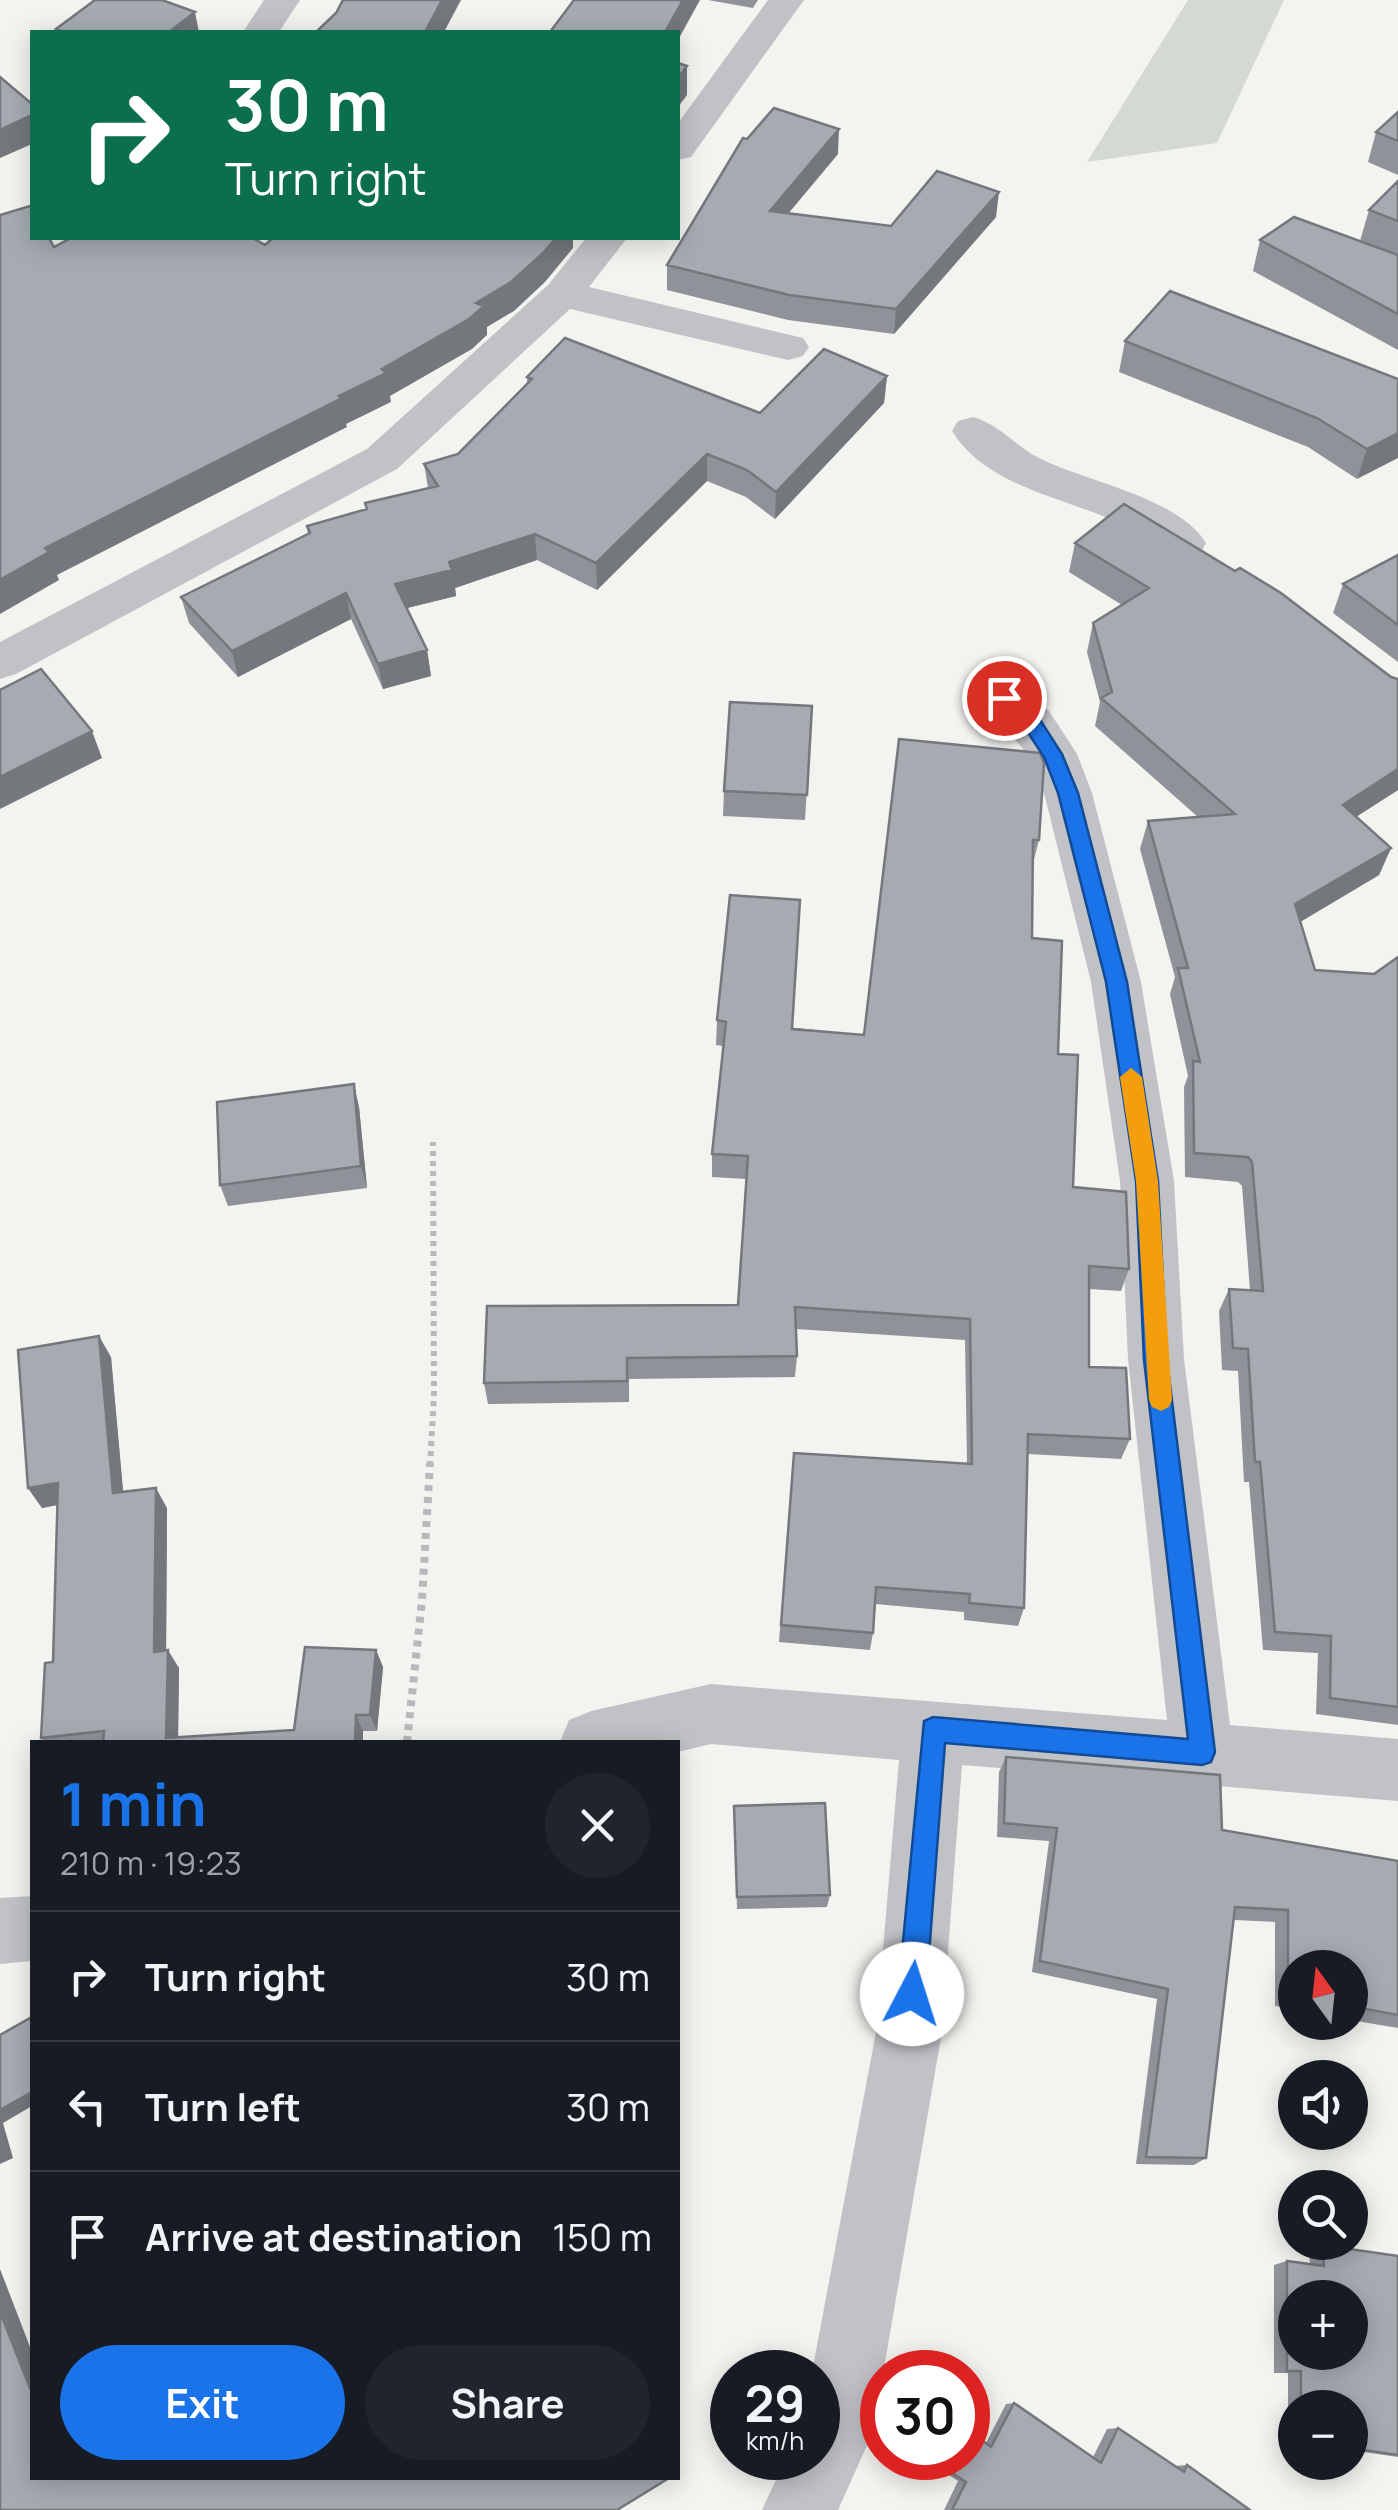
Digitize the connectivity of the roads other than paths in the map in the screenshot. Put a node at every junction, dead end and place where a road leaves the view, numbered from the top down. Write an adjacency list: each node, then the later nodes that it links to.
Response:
1 (282, 0): 3 (street)
2 (786, 0): 4 (street)
3 (263, 30)
4 (680, 146)
5 (605, 240): 6 (street)
6 (562, 294): 7 (street); 10 (street)
7 (788, 347)
8 (973, 431): 9 (street)
9 (1227, 569)
10 (0, 662)
11 (1004, 698): 14 (street)
12 (933, 1730): 13 (street); 14 (street); 18 (street)
13 (600, 1740)
14 (1202, 1752): 15 (street)
15 (1398, 1770)
16 (30, 1930): 17 (street)
17 (0, 1931)
18 (800, 2510)

